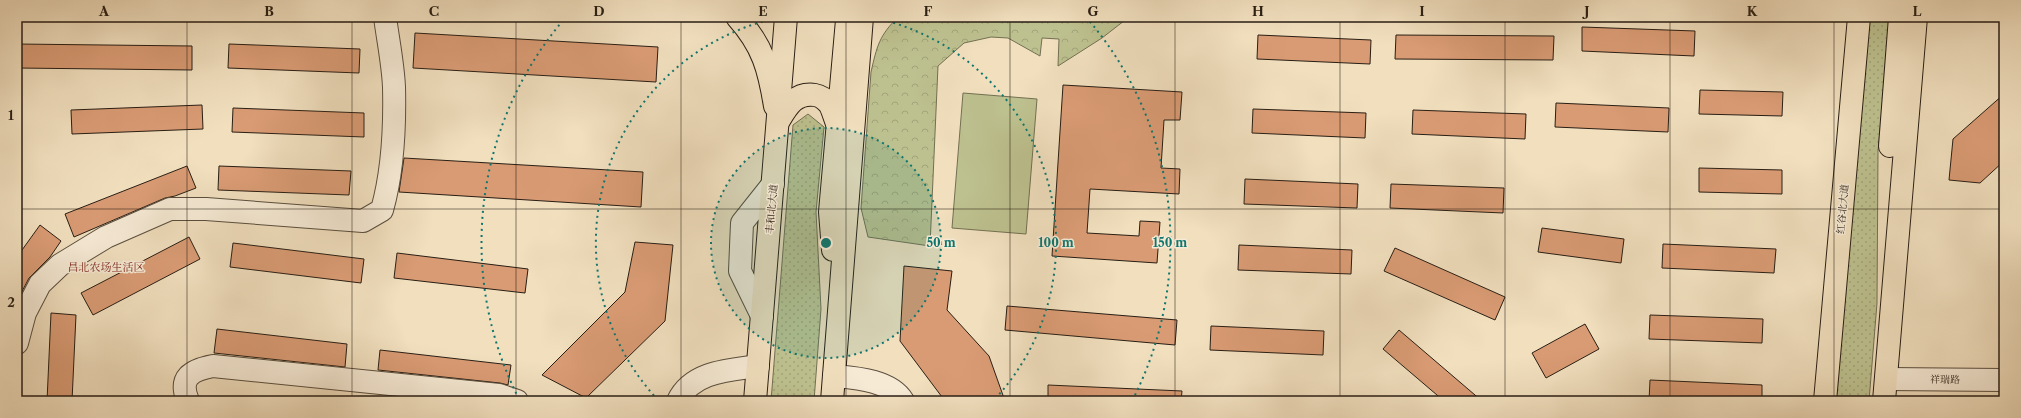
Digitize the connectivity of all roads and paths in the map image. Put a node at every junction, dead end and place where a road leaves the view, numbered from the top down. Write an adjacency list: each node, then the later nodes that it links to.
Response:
1 (385, 17): 13 (street)
2 (737, 17): 9 (main road)
3 (786, 17): 9 (main road, 丰和北大道)
4 (847, 17): 10 (main road)
5 (862, 17): 12 (main road)
6 (1859, 17): 24 (main road, 红谷北大道)
7 (1900, 17): 11 (main road)
8 (1916, 17): 11 (main road)
9 (778, 122): 10 (main road); 14 (main road, 丰和北大道)
10 (838, 126): 12 (main road)
11 (1894, 281): 16 (main road)
12 (839, 311): 15 (main road)
13 (17, 343)
14 (758, 366): 20 (street); 21 (main road, 丰和北大道)
15 (834, 376): 22 (main road); 23 (street)
16 (1886, 379): 17 (street, 祥瑞路); 25 (main road)
17 (2004, 380)
18 (188, 401): 19 (street)
19 (517, 401)
20 (678, 401)
21 (755, 401)
22 (832, 401)
23 (903, 401)
24 (1824, 401)
25 (1884, 401)

